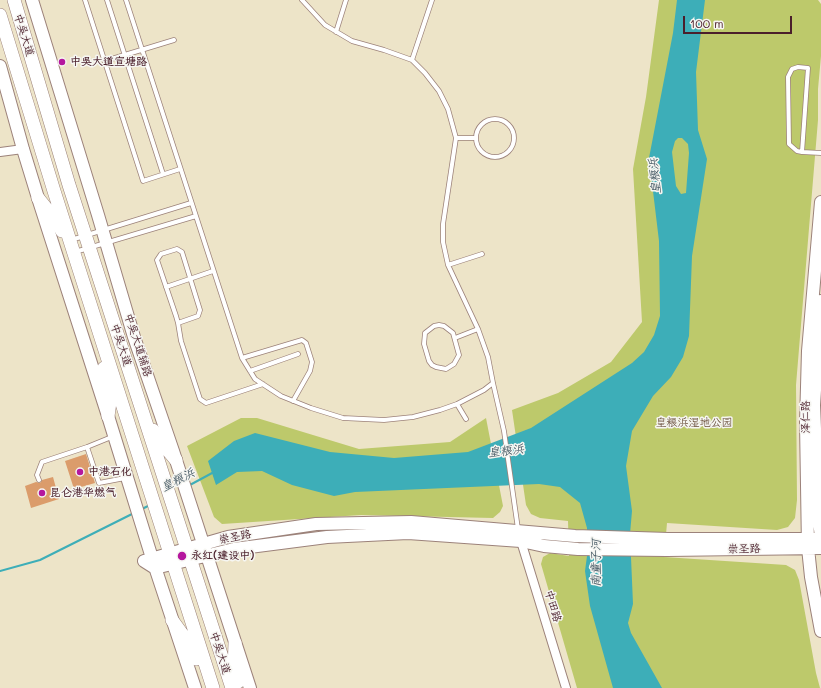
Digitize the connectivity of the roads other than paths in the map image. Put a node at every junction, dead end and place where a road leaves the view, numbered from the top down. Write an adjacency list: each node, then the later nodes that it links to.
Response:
1 (14, 0): 30 (main road, 中吴大道)
2 (32, 0): 29 (main road, 中吴大道辅路)
3 (85, 0): 15 (lane)
4 (107, 0): 13 (lane)
5 (126, 0): 12 (lane)
6 (302, 0): 10 (lane)
7 (346, 0): 10 (lane)
8 (432, 0): 14 (lane)
9 (0, 15): 32 (main road, 中吴大道)
10 (336, 32): 14 (lane)
11 (174, 40): 12 (lane)
12 (142, 50): 13 (lane); 23 (lane)
13 (125, 55): 15 (lane); 24 (lane)
14 (412, 60): 17 (lane)
15 (104, 61): 24 (lane)
16 (0, 66): 19 (main road)
17 (456, 138): 18 (lane); 34 (lane)
18 (476, 138): 18 (lane)
19 (22, 149): 20 (street); 25 (main road)
20 (0, 152)
21 (802, 152): 21 (lane); 22 (lane)
22 (821, 153)
23 (180, 169): 24 (lane); 27 (lane)
24 (163, 174)
25 (38, 198): 32 (main road); 51 (main road)
26 (821, 202): 38 (main road, 泽仁路)
27 (191, 203): 28 (lane); 29 (lane)
28 (196, 216): 31 (lane); 35 (lane)
29 (103, 230): 30 (lane); 31 (main road, 中吴大道辅路)
30 (87, 242): 31 (lane); 32 (lane); 32 (lane); 50 (main road, 中吴大道)
31 (107, 243): 55 (main road, 中吴大道辅路)
32 (72, 247): 42 (main road, 中吴大道)
33 (482, 254): 34 (lane)
34 (448, 264): 40 (lane)
35 (213, 271): 36 (lane); 44 (lane)
36 (190, 279): 37 (lane); 37 (lane); 39 (lane)
37 (166, 287): 39 (lane)
38 (818, 308): 59 (main road, 泽仁路); 60 (main road, 泽仁路)
39 (178, 323): 47 (lane)
40 (478, 329): 41 (lane); 46 (lane)
41 (455, 338): 41 (lane)
42 (102, 342): 51 (main road); 66 (main road, 中吴大道)
43 (298, 354): 45 (lane)
44 (242, 358): 45 (lane); 48 (lane)
45 (250, 371): 47 (lane)
46 (493, 383): 49 (lane); 58 (lane)
47 (263, 384): 48 (lane)
48 (293, 401): 49 (lane)
49 (457, 404): 52 (lane)
50 (143, 412): 55 (main road); 64 (main road, 中吴大道)
51 (108, 416): 53 (main road)
52 (466, 419)
53 (114, 436): 54 (lane); 56 (main road)
54 (87, 447): 56 (lane); 57 (lane)
55 (178, 466): 61 (main road, 中吴大道辅路)
56 (127, 477): 67 (main road)
57 (39, 480)
58 (520, 536): 61 (main road, 崇圣路); 62 (main road, 崇圣路); 62 (main road, 崇圣路); 65 (main road, 崇圣路); 77 (street, 中田路)
59 (821, 537): 60 (main road, 崇圣路)
60 (808, 543): 62 (main road, 崇圣路); 63 (main road, 崇圣路); 69 (main road, 泽仁路)
61 (202, 544): 64 (main road, 崇圣路); 65 (main road, 中吴大道辅路)
62 (667, 544)
63 (821, 548)
64 (189, 554): 65 (main road, 崇圣路); 66 (main road, 崇圣路); 74 (main road, 中吴大道)
65 (206, 556): 70 (main road, 中吴大道辅路)
66 (172, 559): 67 (main road, 崇圣路); 73 (main road, 中吴大道)
67 (154, 563): 68 (main road)
68 (172, 620): 71 (main road); 72 (main road)
69 (821, 631)
70 (235, 643): 75 (main road); 76 (main road, 中吴大道辅路)
71 (194, 688)
72 (205, 688)
73 (213, 688)
74 (232, 688)
75 (239, 688)
76 (250, 688)
77 (566, 688)

